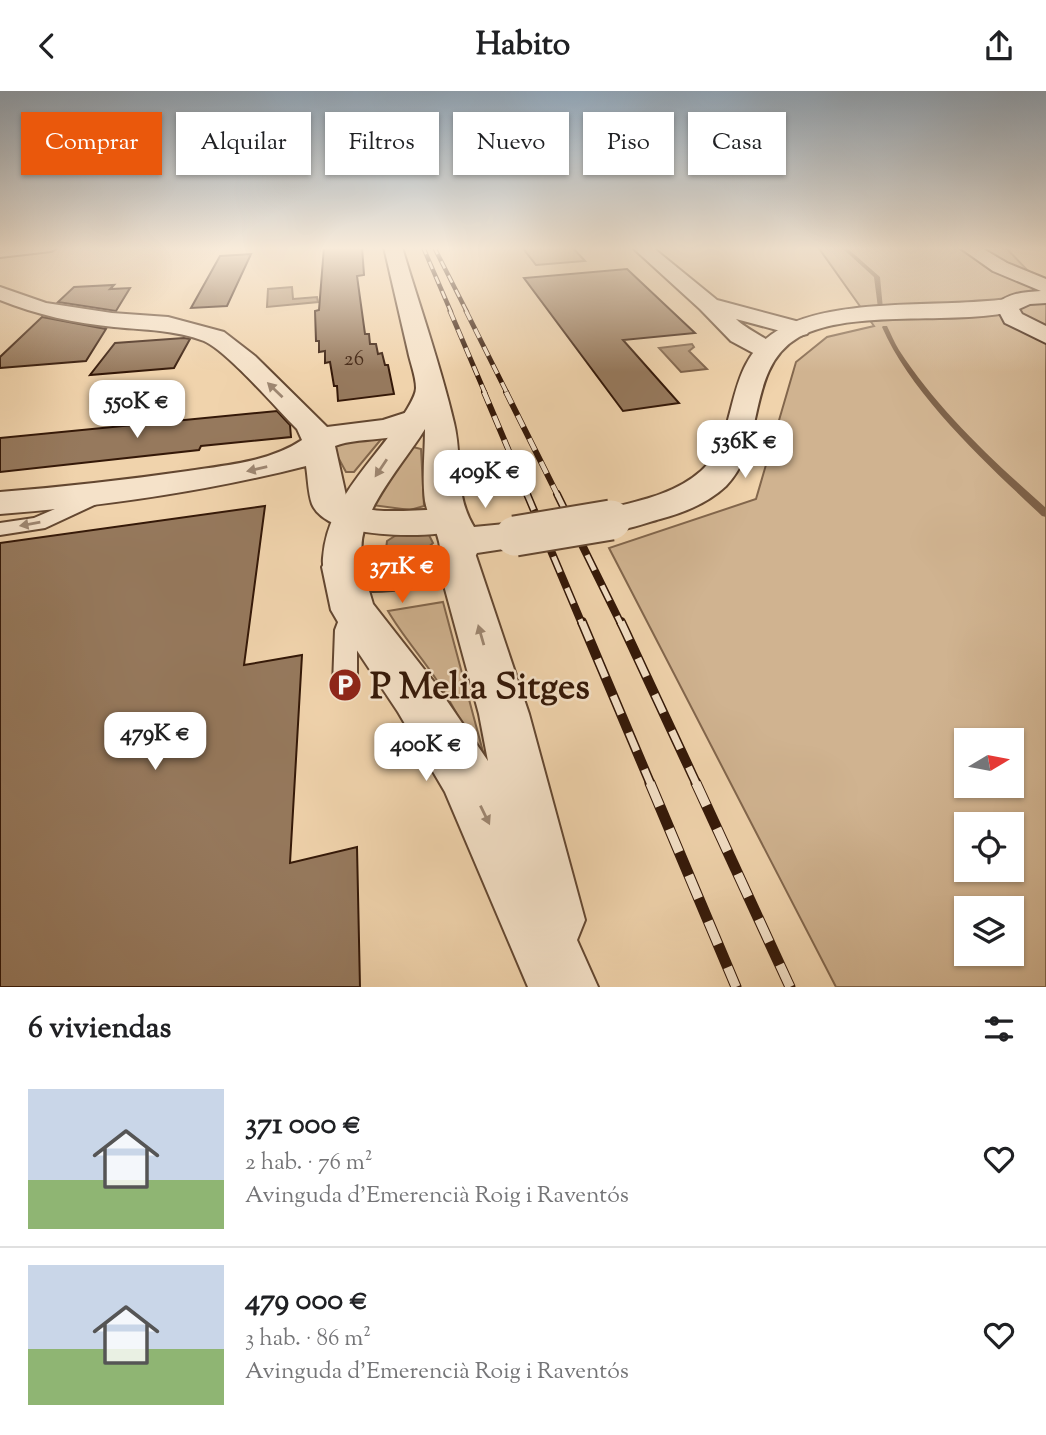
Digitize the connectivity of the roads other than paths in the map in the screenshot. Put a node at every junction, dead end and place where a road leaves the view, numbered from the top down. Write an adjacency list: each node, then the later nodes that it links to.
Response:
1 (401, 289): 10 (street)
2 (690, 289): 5 (street)
3 (0, 293): 11 (street, one-way to 3)
4 (1026, 300): 6 (street); 8 (street)
5 (708, 304): 7 (street); 9 (street)
6 (904, 315): 7 (street); 8 (street)
7 (799, 329): 9 (street)
8 (1043, 335)
9 (766, 350): 15 (street, bridge)
10 (423, 404): 11 (street); 15 (street); 16 (street, one-way to 16)
11 (318, 441): 12 (street, one-way to 12); 16 (street)
12 (103, 495): 13 (street); 14 (lane, one-way to 14)
13 (0, 503)
14 (0, 529)
15 (455, 539): 16 (street); 16 (street); 18 (street, one-way to 15)
16 (349, 565): 17 (lane); 18 (street, one-way to 18)
17 (345, 685)
18 (565, 987)

